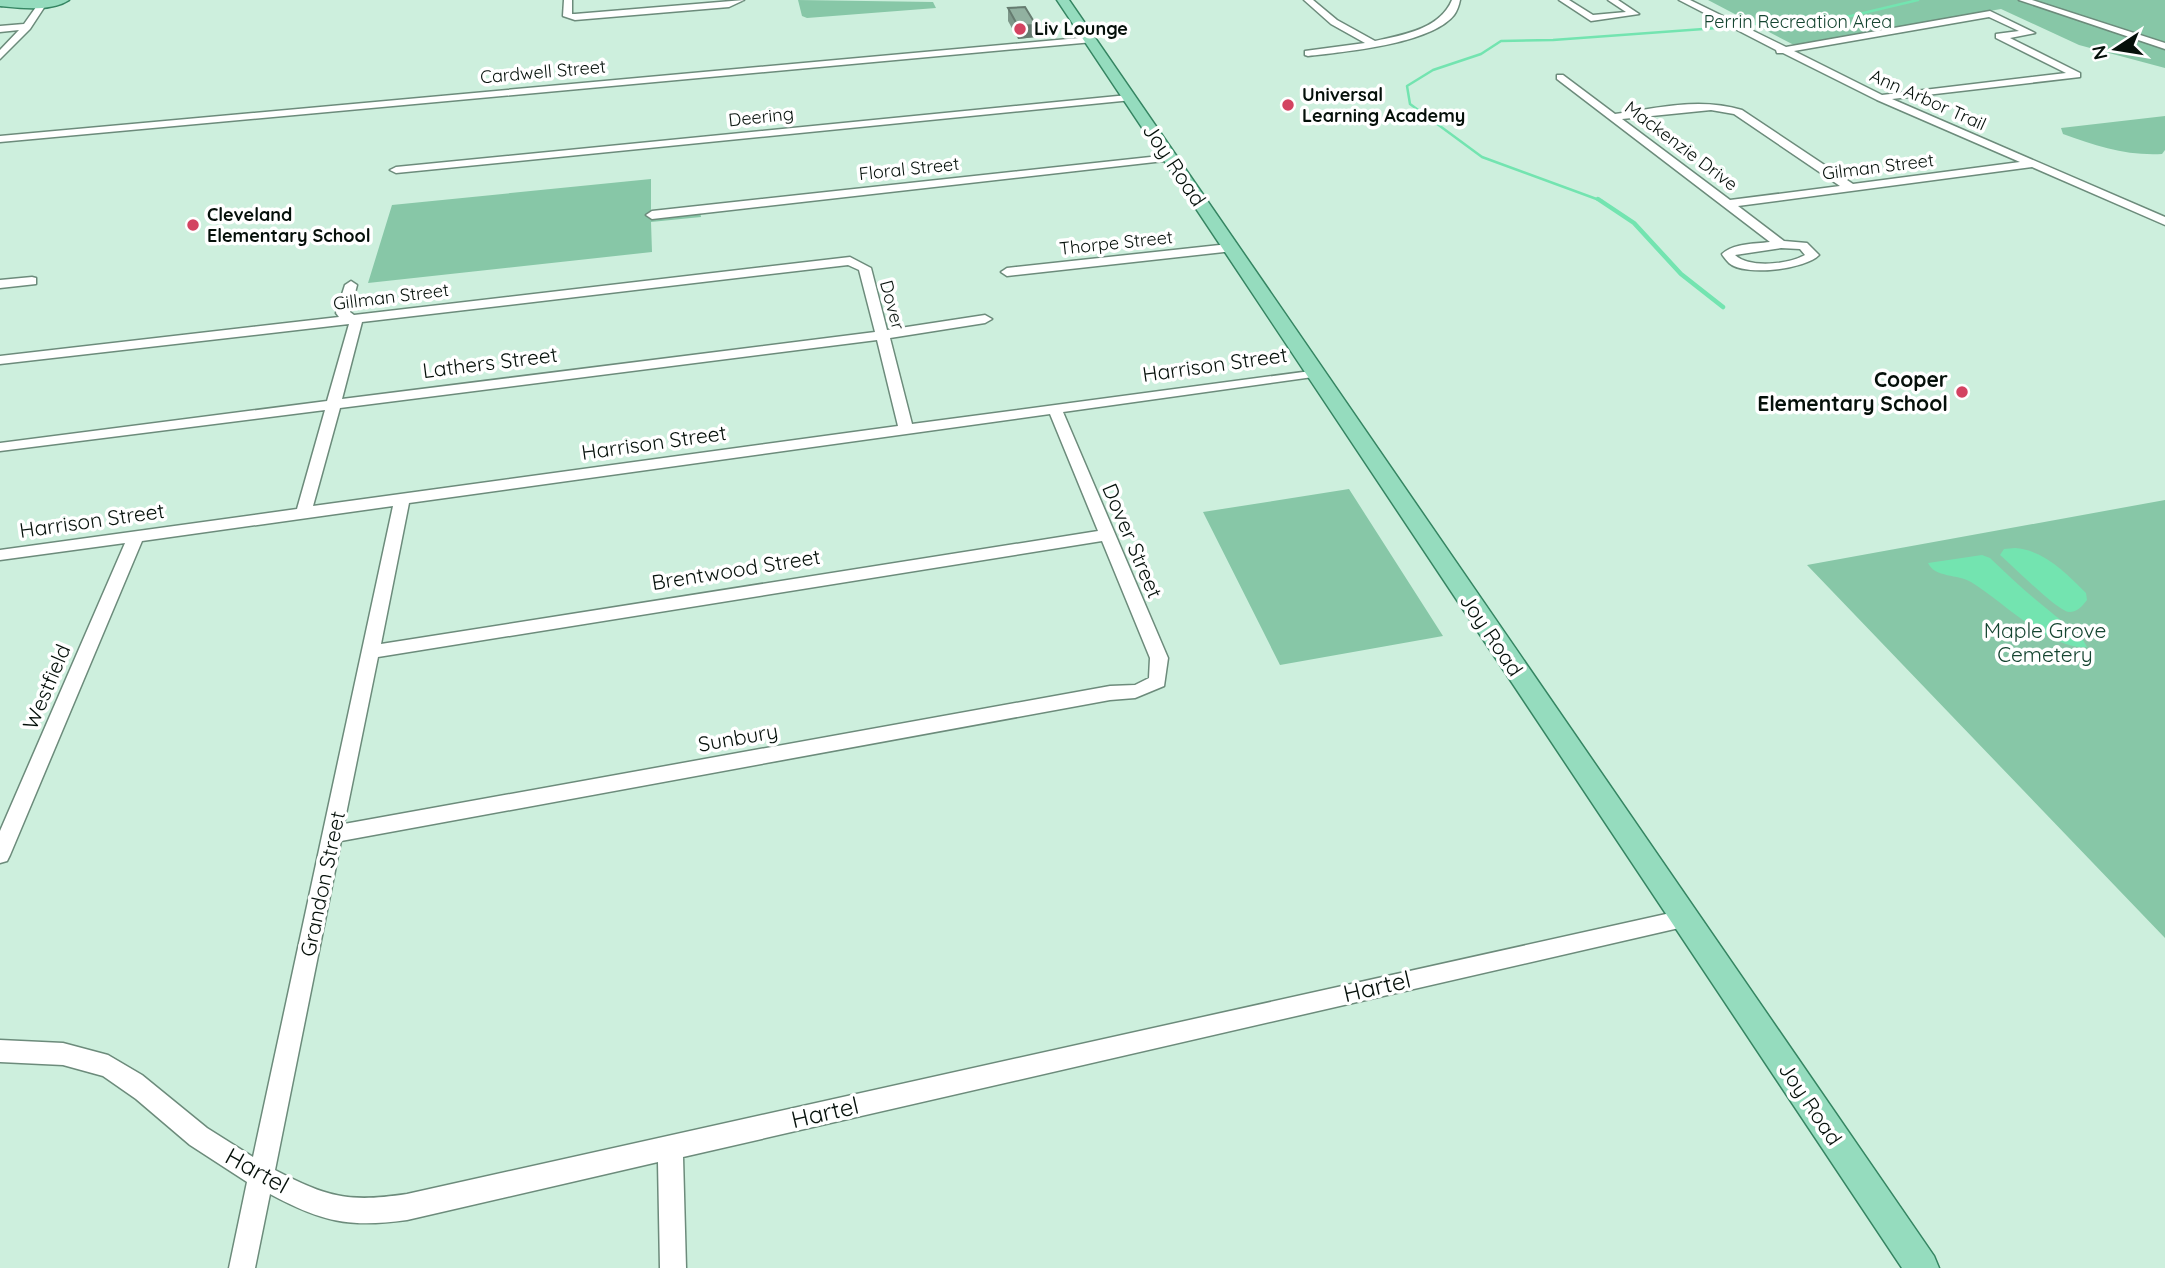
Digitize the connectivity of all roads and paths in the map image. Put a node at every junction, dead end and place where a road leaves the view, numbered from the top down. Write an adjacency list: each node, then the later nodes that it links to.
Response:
1 (63, 0): 11 (main road)
2 (568, 0): 3 (street)
3 (740, 0)
4 (1063, 0): 15 (main road, Joy Road)
5 (1308, 0): 16 (street)
6 (1456, 0): 16 (street)
7 (1563, 0): 8 (street)
8 (1612, 0)
9 (1683, 0): 18 (street, Ann Arbor Trail)
10 (2024, 0): 17 (street)
11 (44, 2): 12 (main road); 13 (street)
12 (0, 3)
13 (27, 27): 14 (street); 20 (street)
14 (0, 29)
15 (1090, 40): 22 (main road, Joy Road); 25 (street, Cardwell Street)
16 (1374, 44): 19 (street)
17 (2165, 46)
18 (1780, 51): 23 (street, Ann Arbor Trail); 23 (street)
19 (1308, 53)
20 (0, 56)
21 (1560, 77): 24 (street, Mackenzie Drive)
22 (1128, 98): 26 (main road, Joy Road); 28 (street, Deering)
23 (1881, 98): 27 (street, Ann Arbor Trail)
24 (1614, 117): 29 (street); 30 (street, Mackenzie Drive)
25 (0, 139)
26 (1169, 158): 31 (street, Floral Street); 34 (main road, Joy Road)
27 (2033, 164): 29 (street, Gilman Street); 32 (street, Ann Arbor Trail)
28 (396, 170)
29 (1851, 188): 30 (street, Gilman Street)
30 (1728, 204): 33 (street, Mackenzie Drive)
31 (652, 215)
32 (2165, 221)
33 (1781, 244): 33 (street, Mackenzie Drive)
34 (1229, 248): 36 (street, Thorpe Street); 44 (main road, Joy Road)
35 (787, 268): 40 (street, Gillman Street); 42 (street, Dover)
36 (1007, 272)
37 (32, 281): 38 (street)
38 (0, 285)
39 (351, 285): 40 (street)
40 (350, 319): 43 (street, Gillman Street); 45 (street)
41 (985, 319): 42 (street, Lathers Street)
42 (882, 335): 45 (street, Lathers Street); 47 (street, Dover)
43 (0, 360)
44 (1313, 373): 46 (street, Harrison Street); 58 (main road, Joy Road)
45 (334, 404): 48 (street, Lathers Street); 50 (street)
46 (1055, 409): 47 (street, Harrison Street); 51 (street, Dover Street)
47 (906, 429): 49 (street, Harrison Street)
48 (0, 446)
49 (402, 499): 50 (street, Harrison Street); 54 (street, Grandon Street)
50 (304, 512): 52 (street, Harrison Street)
51 (1106, 535): 54 (street, Brentwood Street); 55 (street, Dover Street)
52 (136, 536): 53 (street, Harrison Street); 57 (street, Westfield)
53 (0, 555)
54 (372, 652): 56 (street, Grandon Street)
55 (1150, 688): 56 (street, Sunbury)
56 (334, 834): 61 (street, Grandon Street)
57 (0, 855)
58 (1684, 919): 60 (street, Hartel); 64 (main road, Joy Road)
59 (0, 1051): 61 (street, Hartel)
60 (670, 1148): 61 (street, Hartel); 63 (street)
61 (261, 1174): 62 (street, Grandon Street)
62 (242, 1268)
63 (673, 1268)
64 (1922, 1268)

